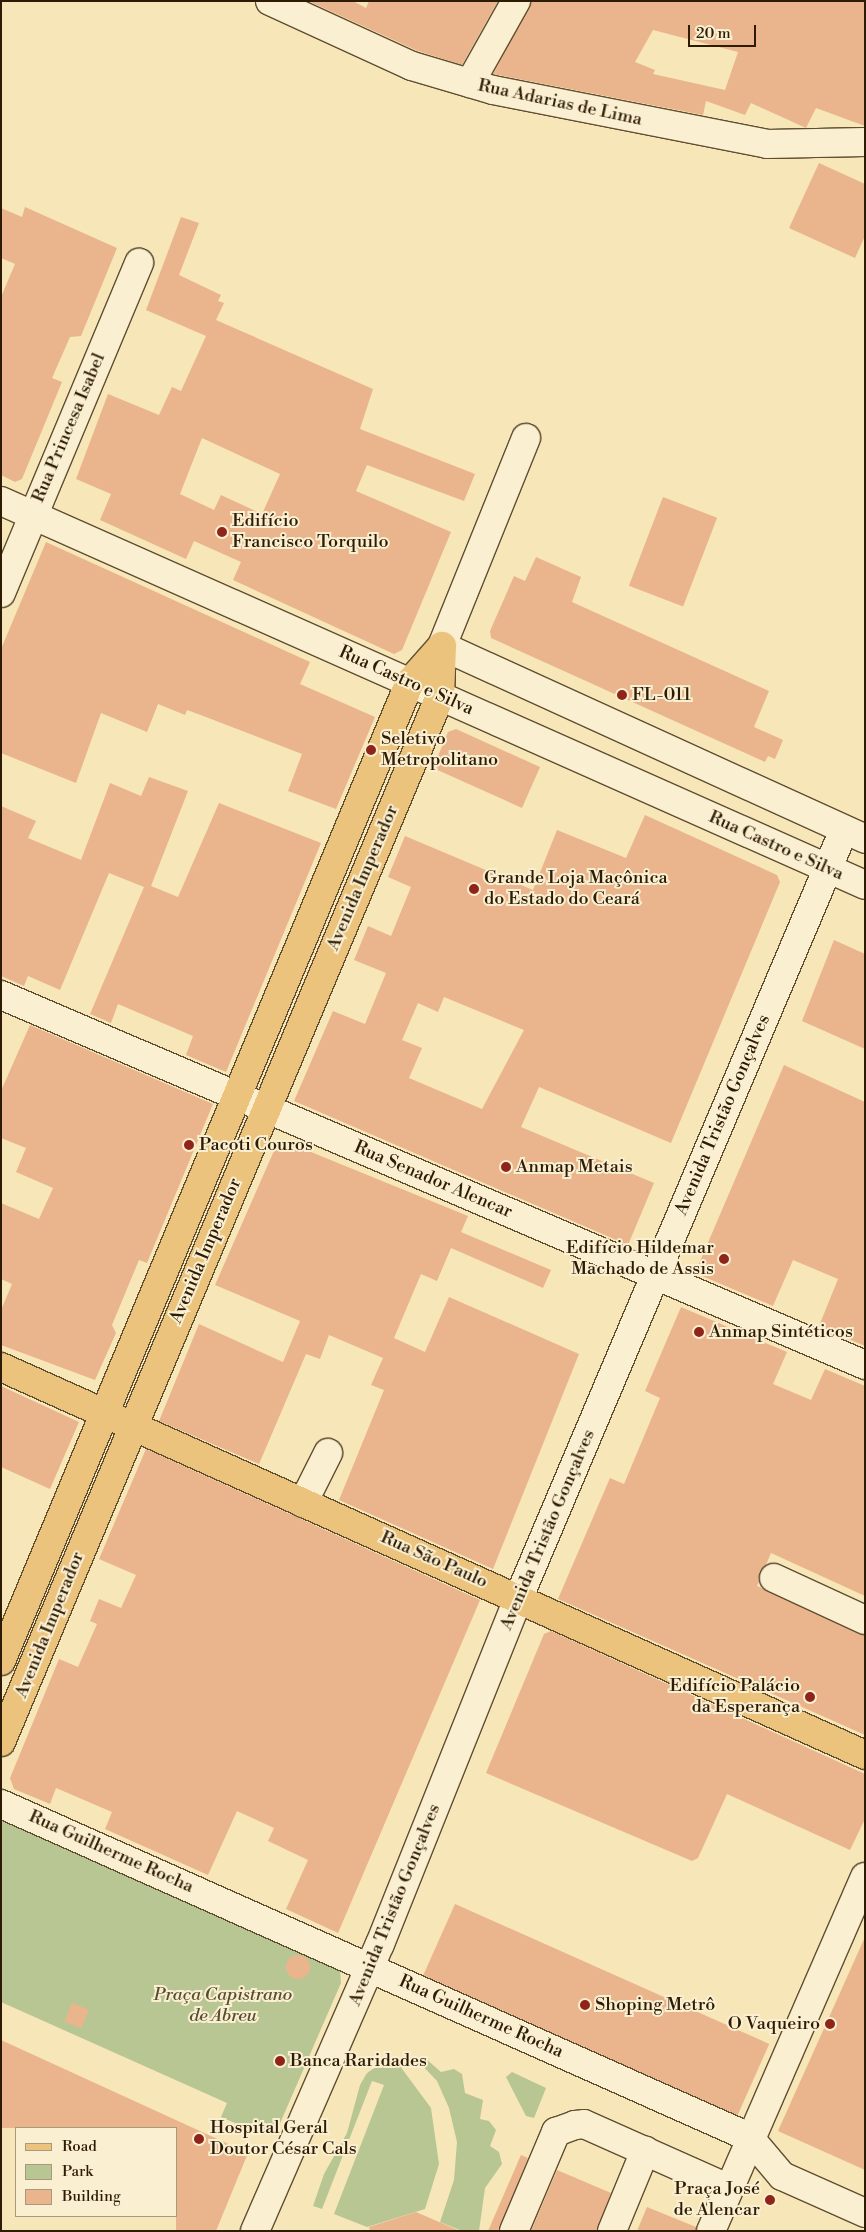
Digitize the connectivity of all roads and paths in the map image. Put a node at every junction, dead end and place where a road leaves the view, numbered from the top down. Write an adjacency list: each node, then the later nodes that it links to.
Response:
1 (270, 1): 3 (street, Rua Adarias de Lima)
2 (516, 1): 3 (street)
3 (470, 83): 4 (street, Rua Adarias de Lima)
4 (865, 142)
5 (139, 263): 8 (street, Rua Princesa Isabel)
6 (526, 438): 10 (street, Avenida Imperador)
7 (1, 501): 8 (street, Rua Castro e Silva)
8 (32, 515): 9 (street, Rua Princesa Isabel); 11 (street, Rua Castro e Silva)
9 (1, 593)
10 (442, 646): 11 (main road, Avenida Imperador); 12 (main road, Avenida Imperador); 13 (street)
11 (410, 682): 12 (street, Rua Castro e Silva); 17 (main road, Avenida Imperador)
12 (440, 696): 14 (street, Rua Castro e Silva); 18 (main road, Avenida Imperador)
13 (854, 835): 14 (street, Avenida Tristão Gonçalves)
14 (827, 869): 15 (street, Rua Castro e Silva); 19 (street, Avenida Tristão Gonçalves)
15 (865, 885)
16 (1, 994): 17 (street, Rua Senador Alencar)
17 (238, 1097): 18 (street, Rua Senador Alencar); 22 (main road, Avenida Imperador)
18 (266, 1109): 19 (street, Rua Senador Alencar); 23 (main road, Avenida Imperador)
19 (655, 1275): 20 (street, Rua Senador Alencar); 27 (street, Avenida Tristão Gonçalves)
20 (865, 1365)
21 (1, 1368): 22 (main road, Rua São Paulo)
22 (106, 1414): 23 (main road, Rua São Paulo); 29 (main road, Avenida Imperador)
23 (132, 1426): 25 (main road, Rua São Paulo); 30 (main road, Avenida Imperador)
24 (328, 1453): 25 (street)
25 (303, 1503): 27 (main road, Rua São Paulo)
26 (774, 1578): 28 (street)
27 (519, 1597): 31 (main road, Rua São Paulo); 34 (street, Avenida Tristão Gonçalves)
28 (865, 1620)
29 (1, 1661)
30 (1, 1742)
31 (865, 1755)
32 (1, 1804): 34 (street, Rua Guilherme Rocha)
33 (865, 1877): 36 (street)
34 (370, 1967): 36 (street, Rua Guilherme Rocha); 40 (street, Avenida Tristão Gonçalves)
35 (575, 2125): 37 (street); 41 (street); 42 (street)
36 (749, 2137): 38 (street); 39 (street, Rua Guilherme Rocha)
37 (651, 2154): 38 (street); 43 (street); 44 (street)
38 (728, 2188): 45 (street)
39 (865, 2213)
40 (255, 2231)
41 (514, 2231)
42 (531, 2231)
43 (612, 2231)
44 (627, 2231)
45 (711, 2231)

